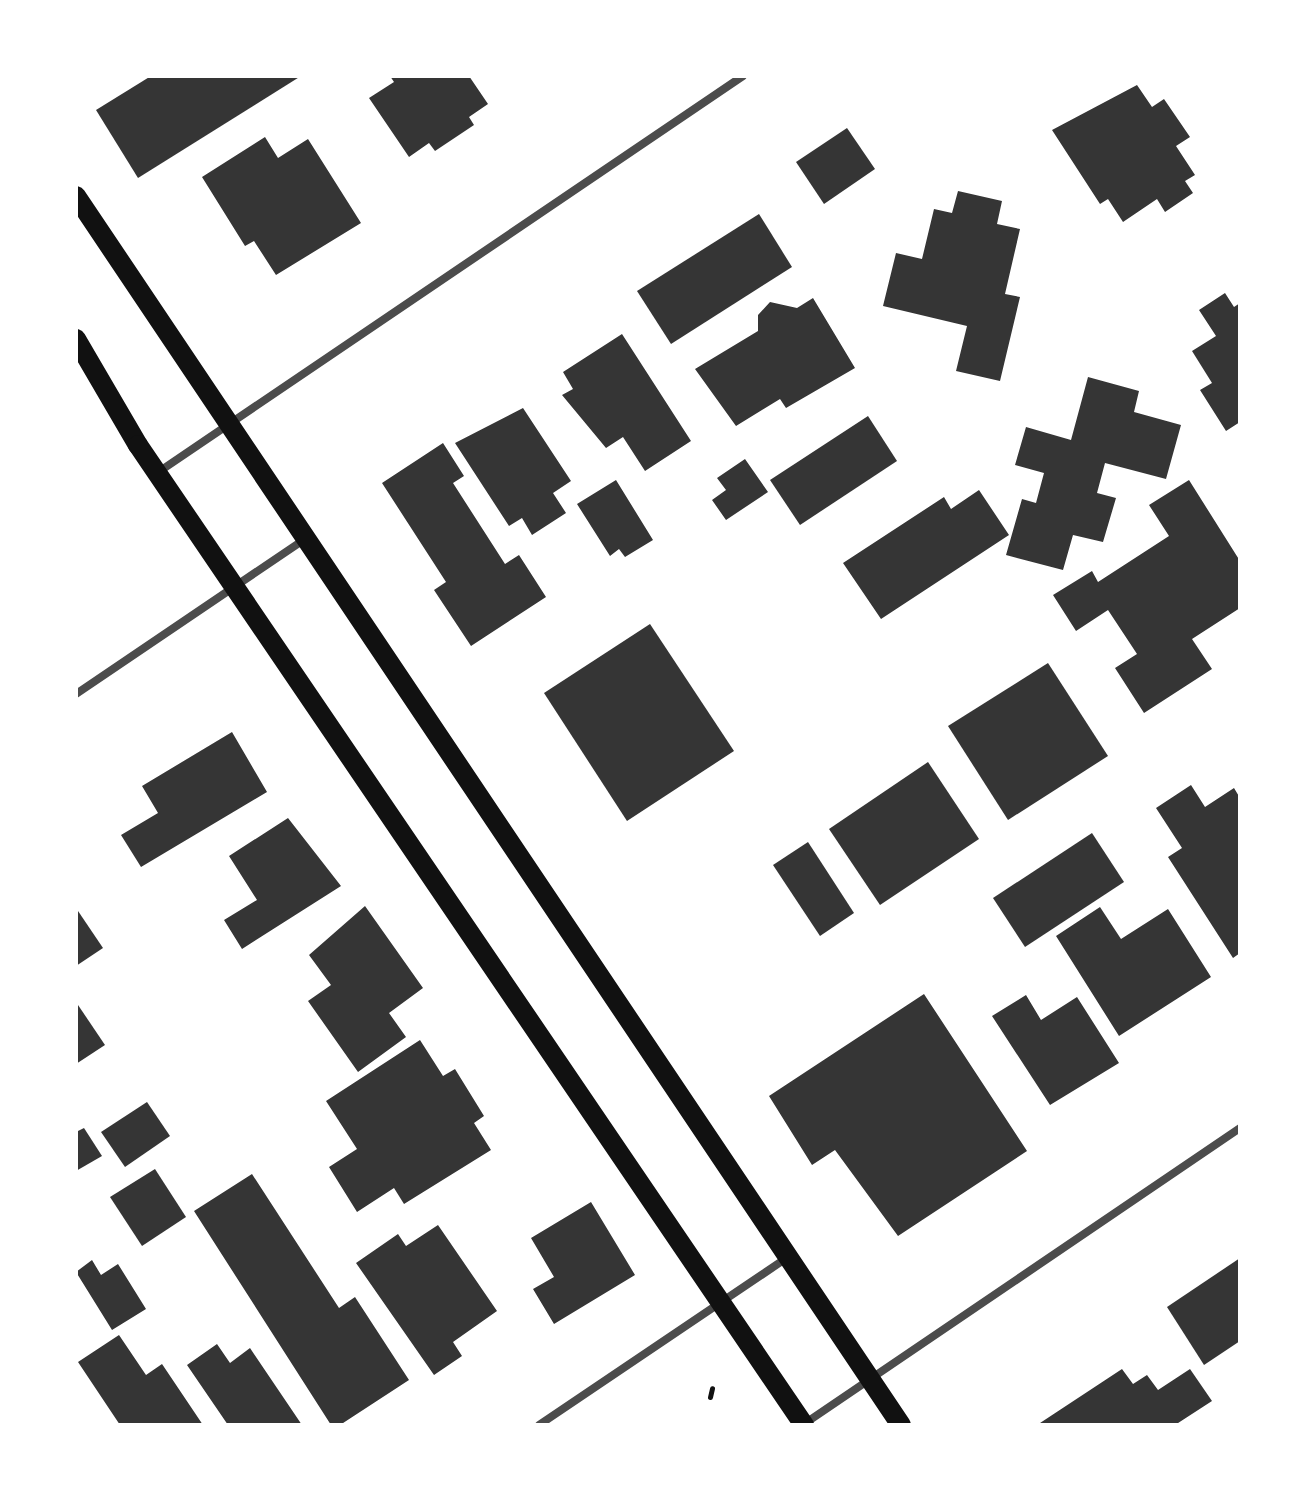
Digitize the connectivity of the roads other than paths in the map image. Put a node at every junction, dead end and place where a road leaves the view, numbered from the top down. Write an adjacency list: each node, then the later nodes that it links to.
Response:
1 (743, 76): 4 (street)
2 (76, 196): 4 (main road)
3 (76, 339): 5 (main road)
4 (225, 427): 5 (street); 6 (main road)
5 (157, 473): 7 (main road)
6 (302, 541): 7 (street); 10 (main road)
7 (235, 587): 8 (street); 11 (main road)
8 (76, 694)
9 (1240, 1128): 12 (street)
10 (787, 1258): 11 (street); 12 (main road)
11 (720, 1303): 13 (street); 14 (main road)
12 (870, 1379): 14 (street); 15 (main road)
13 (539, 1425)
14 (804, 1425)
15 (901, 1425)

